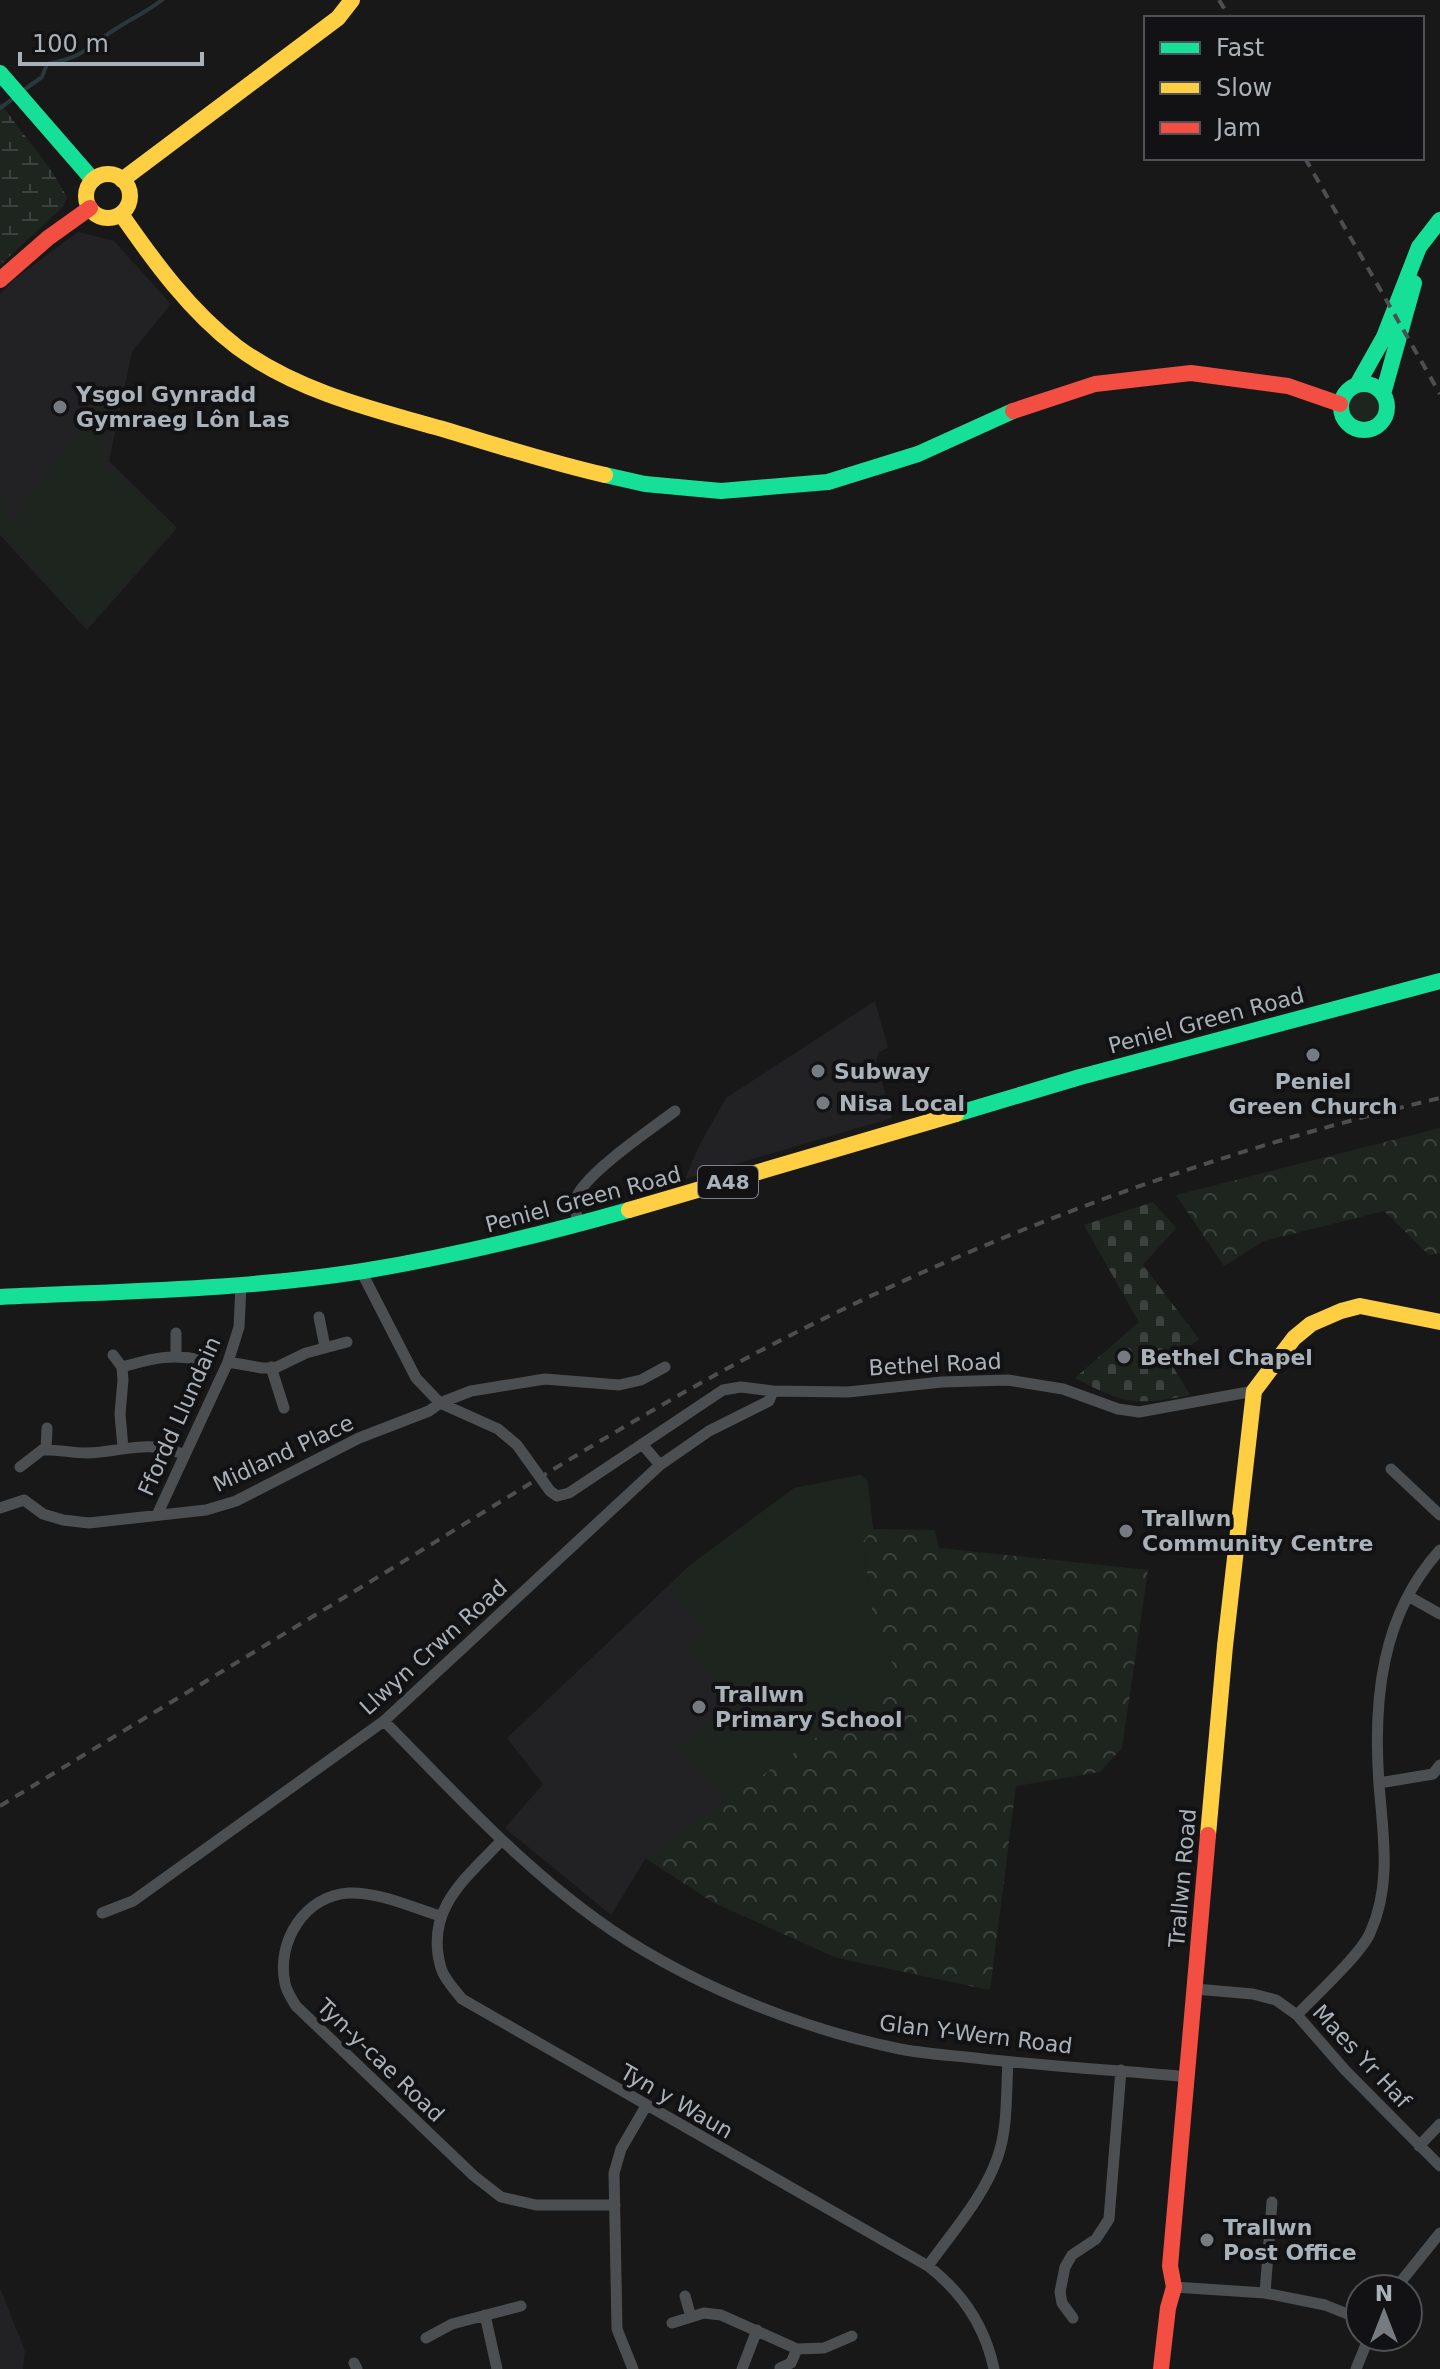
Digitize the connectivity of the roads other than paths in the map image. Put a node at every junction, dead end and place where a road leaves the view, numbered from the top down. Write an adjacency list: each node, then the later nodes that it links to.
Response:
1 (352, 0): 4 (main road)
2 (0, 73): 3 (main road)
3 (93, 180): 4 (main road); 5 (main road)
4 (122, 180): 6 (main road)
5 (90, 208): 6 (main road); 9 (main road)
6 (121, 214): 12 (main road)
7 (1440, 220): 10 (main road)
8 (1440, 237): 11 (main road)
9 (0, 280)
10 (1357, 385): 11 (main road); 12 (main road)
11 (1383, 394): 12 (main road)
12 (1340, 404)
13 (1440, 981): 15 (main road, Peniel Green Road / A48)
14 (675, 1111): 15 (street)
15 (579, 1225): 16 (main road, Peniel Green Road / A48)
16 (361, 1271): 17 (main road, Peniel Green Road / A48); 33 (street)
17 (241, 1285): 18 (main road, Peniel Green Road / A48); 27 (street, Ffordd Llundain)
18 (0, 1297)
19 (319, 1317): 23 (street)
20 (1440, 1322): 32 (main road)
21 (176, 1333): 25 (street)
22 (347, 1342): 23 (street)
23 (325, 1347): 29 (street)
24 (113, 1355): 28 (street)
25 (176, 1355): 26 (street); 28 (street)
26 (201, 1360)
27 (228, 1362): 29 (street); 39 (street, Ffordd Llundain)
28 (122, 1367): 37 (street)
29 (271, 1367): 34 (street)
30 (665, 1367): 33 (street, Midland Place)
31 (773, 1391): 32 (street, Bethel Road); 36 (street, Bethel Road); 40 (street, Llwyn Crwn Road)
32 (1254, 1391): 55 (main road, Trallwn Road)
33 (440, 1403): 36 (street, Bethel Road); 44 (street, Midland Place)
34 (284, 1408)
35 (47, 1428): 38 (street)
36 (642, 1444): 40 (street)
37 (123, 1448): 38 (street); 39 (street)
38 (46, 1450): 41 (street)
39 (185, 1455): 44 (street, Ffordd Llundain)
40 (660, 1465): 49 (street, Llwyn Crwn Road)
41 (20, 1467)
42 (1391, 1469): 45 (street)
43 (0, 1508): 44 (street, Midland Place)
44 (157, 1515)
45 (1440, 1515)
46 (1440, 1550): 47 (street)
47 (1408, 1596): 48 (street); 51 (street)
48 (1440, 1614)
49 (384, 1721): 52 (street, Glan Y-Wern Road); 53 (street, Llwyn Crwn Road)
50 (1440, 1765): 51 (street)
51 (1379, 1783): 56 (street)
52 (501, 1841): 54 (street); 57 (street, Glan Y-Wern Road)
53 (102, 1913)
54 (440, 1916): 60 (street, Tyn y Waun); 65 (street, Tyn-y-cae Road)
55 (1195, 1989): 56 (street, Maes Yr Haf); 59 (main road, Trallwn Road)
56 (1297, 2015): 62 (street, Maes Yr Haf)
57 (1008, 2062): 58 (street, Glan Y-Wern Road); 67 (street)
58 (1121, 2070): 59 (street, Glan Y-Wern Road); 76 (street)
59 (1189, 2077): 69 (main road, Trallwn Road)
60 (646, 2106): 65 (street); 67 (street, Tyn y Waun)
61 (1440, 2124): 62 (street)
62 (1419, 2146): 63 (street, Maes Yr Haf)
63 (1440, 2166)
64 (1272, 2202): 70 (street)
65 (615, 2205): 84 (street)
66 (1440, 2233): 68 (street)
67 (928, 2266): 86 (street, Tyn y Waun)
68 (1408, 2273)
69 (1174, 2287): 70 (street); 87 (main road, Trallwn Road)
70 (1265, 2293): 73 (street)
71 (685, 2296): 75 (street)
72 (521, 2306): 74 (street)
73 (1344, 2313)
74 (485, 2315): 80 (street); 83 (street)
75 (691, 2317): 77 (street); 78 (street)
76 (1073, 2318)
77 (672, 2323)
78 (757, 2330): 81 (street); 85 (street)
79 (852, 2336): 81 (street)
80 (426, 2338)
81 (797, 2349): 82 (street)
82 (780, 2368)
83 (497, 2369)
84 (633, 2369)
85 (742, 2369)
86 (994, 2369)
87 (1161, 2369)

